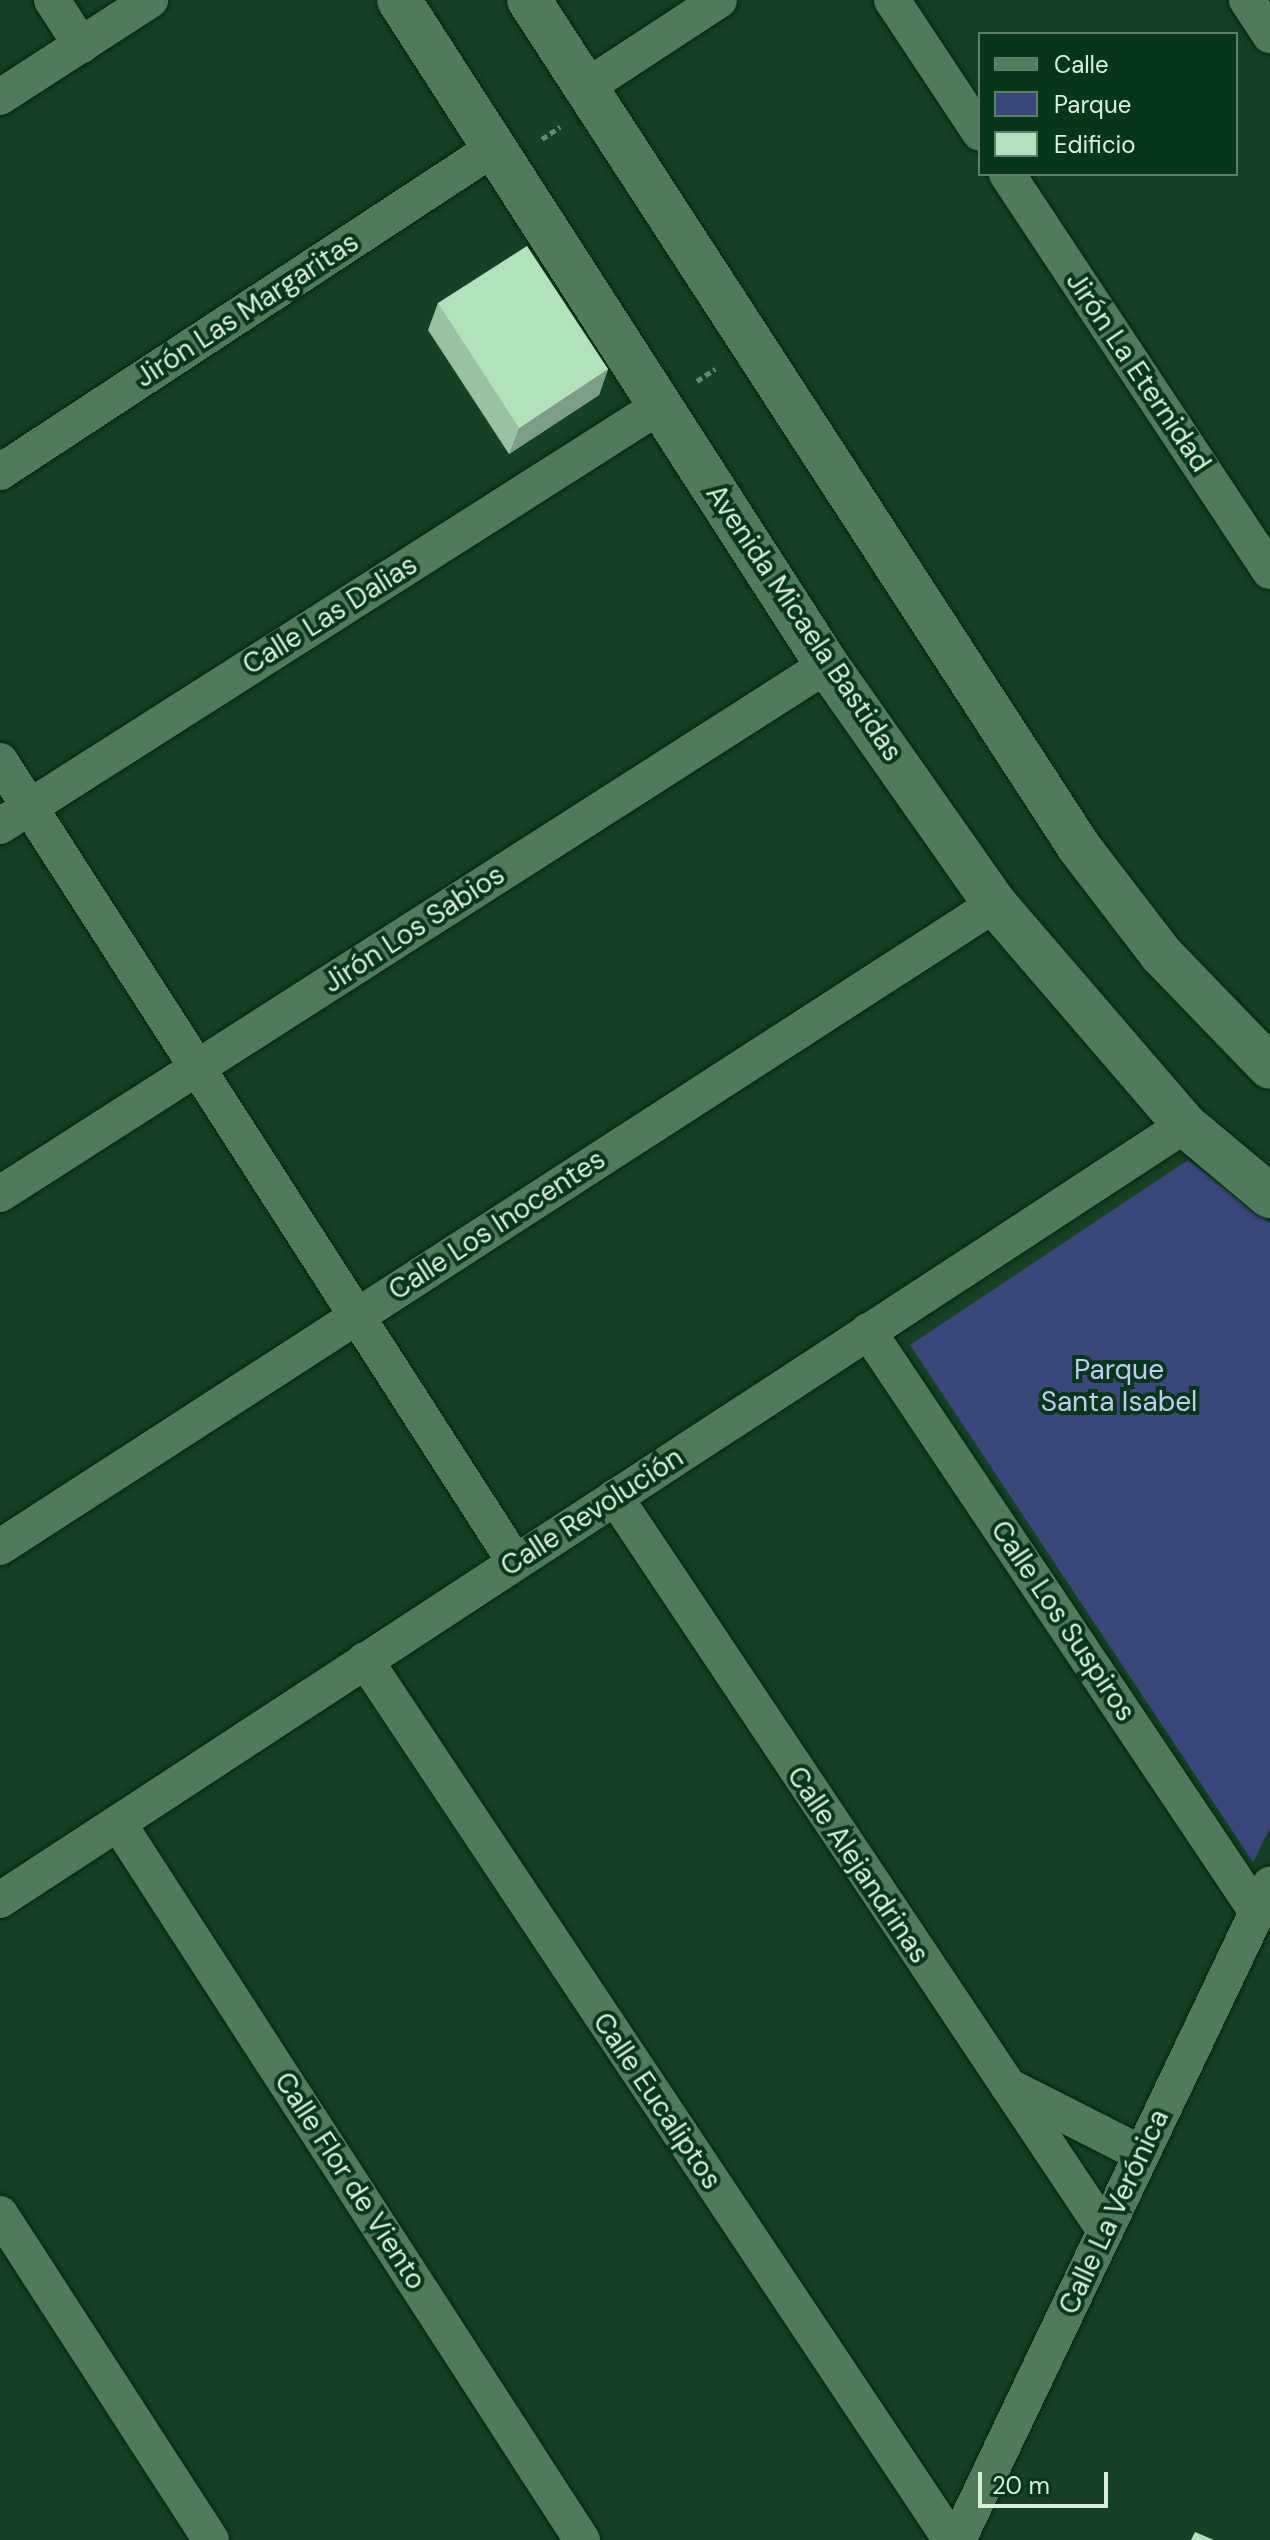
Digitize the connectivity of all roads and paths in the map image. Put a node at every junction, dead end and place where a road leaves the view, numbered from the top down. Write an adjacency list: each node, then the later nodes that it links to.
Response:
1 (52, 0): 9 (street)
2 (150, 0): 9 (street)
3 (399, 0): 13 (street, Avenida Micaela Bastidas)
4 (529, 0): 10 (street)
5 (719, 0): 10 (street)
6 (892, 0): 12 (street)
7 (1247, 0): 8 (street)
8 (1270, 35)
9 (81, 45): 11 (street)
10 (591, 95): 13 (path); 15 (street)
11 (0, 97)
12 (978, 130)
13 (499, 156): 16 (street, Avenida Micaela Bastidas); 17 (street, Jirón Las Margaritas)
14 (1008, 176): 18 (street, Jirón La Eternidad)
15 (752, 344): 16 (path); 23 (street)
16 (661, 405): 19 (street, Avenida Micaela Bastidas); 21 (street, Calle Las Dalias)
17 (0, 472)
18 (1270, 571)
19 (827, 665): 22 (street, Avenida Micaela Bastidas); 24 (street, Jirón Los Sabios)
20 (0, 761): 21 (street)
21 (15, 816): 24 (street)
22 (995, 904): 25 (street, Avenida Micaela Bastidas); 28 (street, Calle Los Inocentes)
23 (1270, 1067)
24 (197, 1068): 26 (street, Jirón Los Sabios); 28 (street)
25 (1185, 1125): 27 (street, Avenida Micaela Bastidas); 29 (street, Calle Revolución)
26 (0, 1194)
27 (1270, 1196)
28 (356, 1316): 31 (street, Calle Los Inocentes); 32 (street)
29 (868, 1331): 30 (street, Calle Revolución); 35 (street, Calle Los Suspiros)
30 (615, 1497): 32 (street, Calle Revolución); 37 (street, Calle Alejandrinas)
31 (0, 1547)
32 (515, 1562): 33 (street, Calle Revolución)
33 (365, 1660): 34 (street, Calle Revolución); 43 (street, Calle Eucaliptos)
34 (118, 1823): 36 (street, Calle Revolución); 42 (street, Calle Flor de Viento)
35 (1264, 1898): 38 (street, Calle La Verónica)
36 (0, 1900)
37 (1003, 2083): 38 (street); 40 (street, Calle Alejandrinas)
38 (1142, 2154): 40 (street, Calle La Verónica)
39 (0, 2214): 41 (street)
40 (1105, 2231): 44 (street, Calle La Verónica)
41 (211, 2540)
42 (582, 2540)
43 (951, 2540)
44 (958, 2540)

